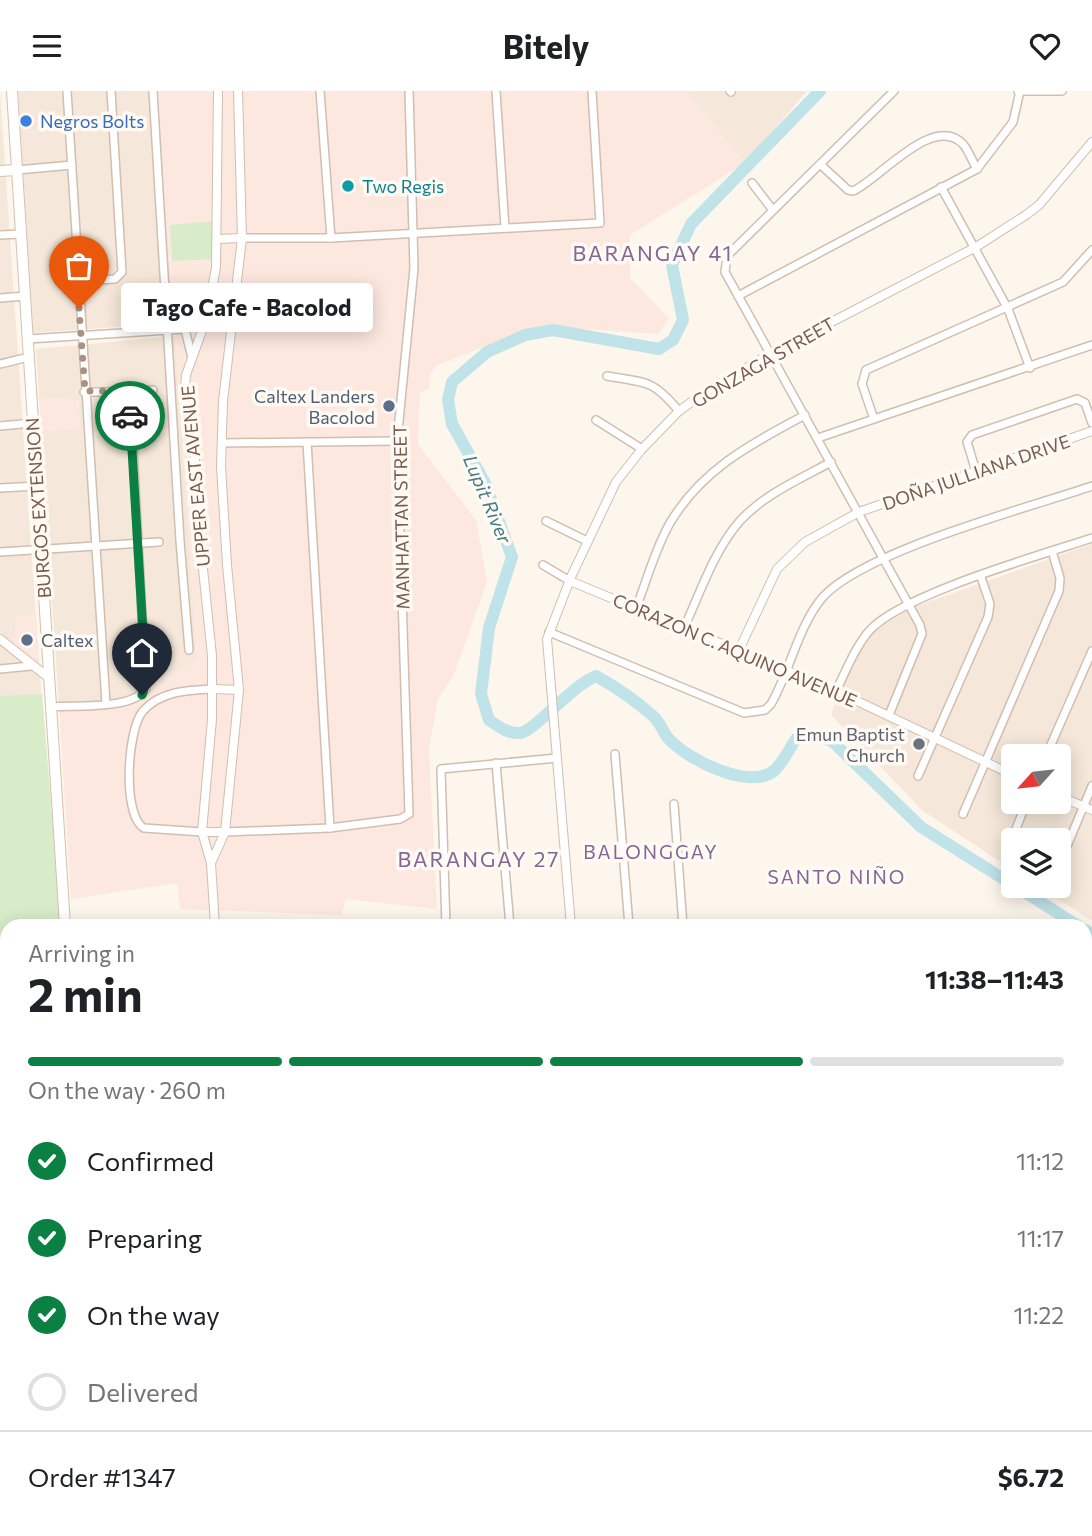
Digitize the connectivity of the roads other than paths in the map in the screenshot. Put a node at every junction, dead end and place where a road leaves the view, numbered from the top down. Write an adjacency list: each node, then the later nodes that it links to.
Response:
1 (12, 91): 18 (main road, BURGOS EXTENSION)
2 (67, 91): 15 (street)
3 (111, 91): 32 (street)
4 (153, 91): 38 (street)
5 (218, 91): 28 (street, UPPER EAST AVENUE)
6 (238, 91): 29 (street, UPPER EAST AVENUE)
7 (320, 91): 27 (street)
8 (409, 91): 25 (street, MANHATTAN STREET)
9 (496, 91): 23 (street)
10 (592, 91): 23 (street)
11 (894, 91): 16 (street)
12 (1019, 91): 13 (street); 17 (street)
13 (1062, 91)
14 (1092, 142): 30 (street, GONZAGA STREET)
15 (72, 165): 18 (street); 32 (street)
16 (821, 165): 17 (street); 22 (street)
17 (976, 169): 21 (street)
18 (18, 170): 19 (main road); 24 (main road, BURGOS EXTENSION)
19 (0, 171)
20 (752, 183): 22 (street)
21 (941, 187): 30 (street); 34 (street)
22 (772, 209): 34 (street)
23 (505, 228): 25 (street)
24 (21, 233): 26 (street); 33 (main road, BURGOS EXTENSION)
25 (415, 233): 27 (street); 61 (street, MANHATTAN STREET)
26 (0, 235)
27 (331, 238): 29 (street)
28 (217, 239): 29 (street); 37 (street, UPPER EAST AVENUE)
29 (242, 239): 63 (street, UPPER EAST AVENUE)
30 (976, 247): 36 (street); 43 (street, GONZAGA STREET)
31 (1092, 250): 36 (street)
32 (78, 281): 40 (street)
33 (25, 296): 35 (street); 41 (main road, BURGOS EXTENSION)
34 (737, 296): 43 (street)
35 (0, 298)
36 (1008, 309): 47 (street); 54 (street)
37 (207, 317): 39 (street); 45 (street, UPPER EAST AVENUE)
38 (169, 330): 39 (street); 40 (street); 89 (street)
39 (185, 330): 45 (street)
40 (81, 335): 41 (street); 50 (street)
41 (28, 339): 44 (main road, BURGOS EXTENSION)
42 (1092, 345): 47 (street)
43 (770, 354): 52 (street, GONZAGA STREET); 53 (street)
44 (29, 357): 46 (street); 56 (main road, BURGOS EXTENSION)
45 (192, 358): 96 (street, UPPER EAST AVENUE)
46 (0, 364)
47 (1030, 368): 54 (street)
48 (607, 376): 52 (street)
49 (153, 390): 51 (street)
50 (85, 391): 51 (street); 76 (street)
51 (130, 392): 75 (street)
52 (679, 411): 64 (street, GONZAGA STREET)
53 (805, 415): 60 (street); 85 (street)
54 (874, 419): 60 (street)
55 (596, 420): 64 (street)
56 (33, 423): 58 (street); 67 (main road, BURGOS EXTENSION)
57 (1092, 423): 66 (street)
58 (0, 426)
59 (1092, 431): 66 (street, DOÑA JULLIANA DRIVE)
60 (818, 438): 65 (street)
61 (397, 441): 62 (street); 116 (street, MANHATTAN STREET)
62 (307, 442): 63 (street); 116 (street)
63 (222, 443): 97 (street, UPPER EAST AVENUE)
64 (642, 449): 73 (street, GONZAGA STREET)
65 (831, 462): 70 (street); 86 (street)
66 (976, 471): 70 (street, DOÑA JULLIANA DRIVE)
67 (37, 486): 69 (street); 77 (main road, BURGOS EXTENSION)
68 (1092, 486): 80 (street)
69 (0, 488)
70 (859, 512): 80 (street); 90 (street, DOÑA JULLIANA DRIVE)
71 (546, 521): 73 (street)
72 (1092, 538): 78 (street)
73 (587, 541): 83 (street, GONZAGA STREET)
74 (159, 542): 75 (street)
75 (137, 543): 76 (street); 99 (street)
76 (95, 545): 77 (street); 99 (street)
77 (41, 548): 79 (street); 95 (main road, BURGOS EXTENSION)
78 (1052, 551): 82 (street); 106 (street)
79 (0, 552)
80 (885, 559): 84 (street); 94 (street)
81 (543, 565): 83 (street)
82 (981, 577): 84 (street); 102 (street)
83 (570, 581): 85 (street, CORAZON C. AQUINO AVENUE); 87 (street, GONZAGA STREET)
84 (909, 605): 98 (street); 101 (street)
85 (636, 608): 86 (street, CORAZON C. AQUINO AVENUE)
86 (684, 628): 90 (street, CORAZON C. AQUINO AVENUE)
87 (549, 632): 94 (street); 105 (street, GONZAGA STREET)
88 (0, 639): 92 (street)
89 (189, 650)
90 (739, 650): 94 (street, CORAZON C. AQUINO AVENUE)
91 (1092, 651): 103 (street)
92 (31, 666): 93 (street); 95 (street)
93 (0, 669)
94 (786, 672): 98 (street, CORAZON C. AQUINO AVENUE)
95 (49, 678): 100 (main road, BURGOS EXTENSION)
96 (213, 689): 97 (street); 117 (street, UPPER EAST AVENUE); 117 (street)
97 (239, 689): 118 (street, UPPER EAST AVENUE)
98 (836, 691): 101 (street, CORAZON C. AQUINO AVENUE)
99 (106, 703): 100 (street)
100 (51, 707): 121 (main road, BURGOS EXTENSION)
101 (889, 715): 102 (street, CORAZON C. AQUINO AVENUE)
102 (935, 740): 106 (street, CORAZON C. AQUINO AVENUE); 109 (street)
103 (1051, 744)
104 (615, 754): 126 (street)
105 (556, 758): 107 (street); 125 (street, GONZAGA STREET)
106 (985, 762): 108 (street, CORAZON C. AQUINO AVENUE); 115 (street)
107 (496, 763): 123 (street); 124 (street)
108 (1001, 769)
109 (918, 776)
110 (1092, 786): 113 (street)
111 (1071, 802): 113 (street)
112 (674, 804): 127 (street)
113 (1083, 807): 114 (street); 119 (street)
114 (1092, 810)
115 (963, 814)
116 (330, 828): 118 (street)
117 (202, 832): 118 (street); 120 (street, UPPER EAST AVENUE)
118 (225, 832): 120 (street, UPPER EAST AVENUE)
119 (1071, 836)
120 (211, 863): 122 (street, UPPER EAST AVENUE)
121 (65, 919)
122 (215, 919)
123 (446, 919)
124 (509, 919)
125 (570, 919)
126 (628, 919)
127 (682, 919)

